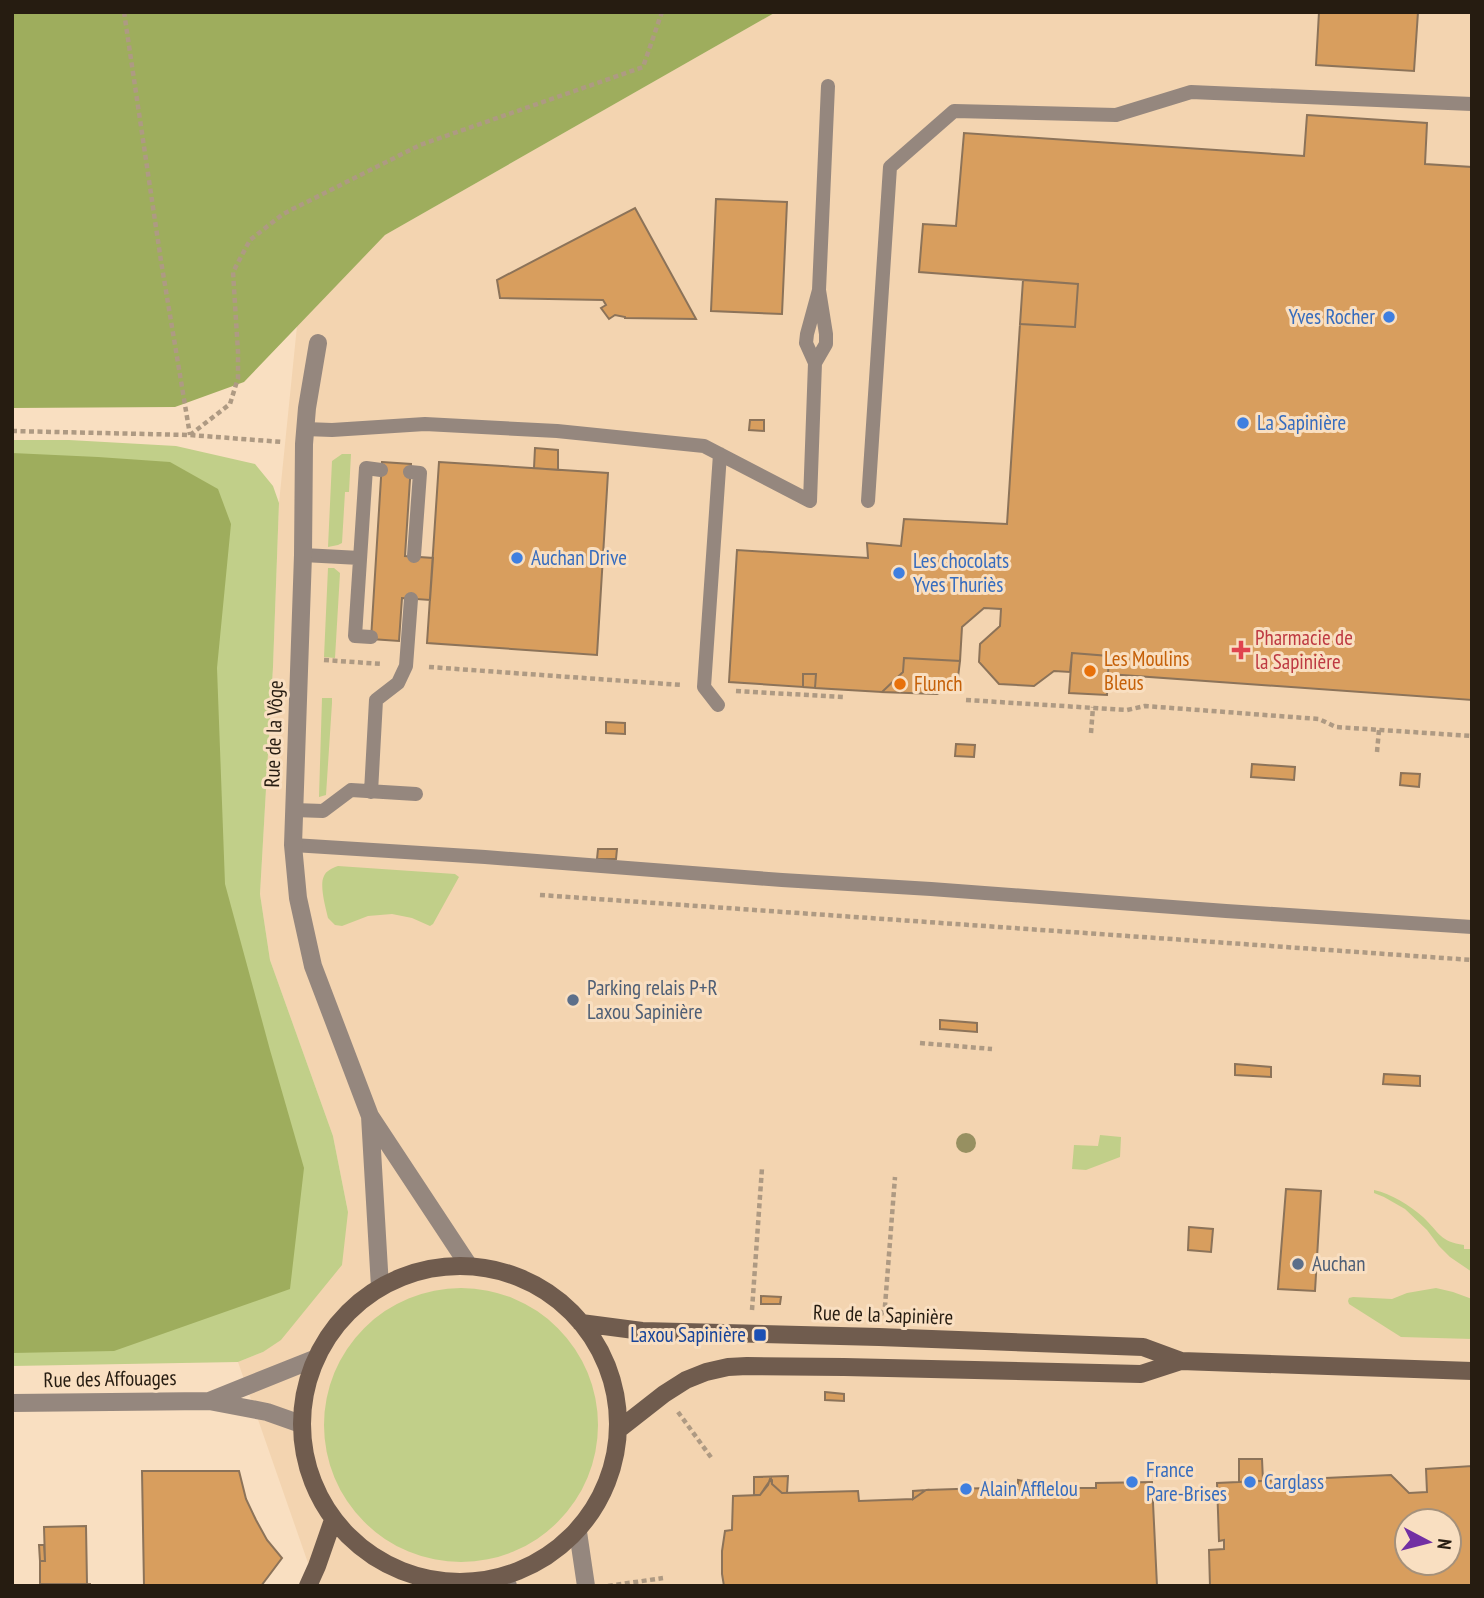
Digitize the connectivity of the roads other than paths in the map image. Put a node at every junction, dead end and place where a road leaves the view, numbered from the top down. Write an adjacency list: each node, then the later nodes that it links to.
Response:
1 (828, 86): 5 (lane)
2 (1472, 104): 8 (lane)
3 (318, 343): 4 (street, Rue de la Vôge)
4 (305, 436): 5 (lane); 9 (street, Rue de la Vôge)
5 (720, 454): 14 (lane)
6 (381, 470): 11 (lane)
7 (410, 472): 10 (lane)
8 (868, 501)
9 (303, 555): 11 (lane); 17 (street, Rue de la Vôge)
10 (414, 556)
11 (360, 558): 13 (lane)
12 (411, 598): 15 (lane)
13 (371, 637)
14 (718, 705)
15 (370, 792): 16 (lane); 17 (lane)
16 (415, 794)
17 (294, 810): 18 (street, Rue de la Vôge)
18 (293, 845): 19 (lane); 20 (street, Rue de la Vôge)
19 (1472, 927)
20 (370, 1116): 21 (street, Rue de la Vôge); 22 (street, Rue de la Vôge)
21 (469, 1266): 22 (street); 23 (street)
22 (380, 1287): 24 (street)
23 (582, 1322): 25 (street, Rue de la Sapinière); 30 (street)
24 (314, 1359): 27 (street, Rue des Affouages); 29 (street)
25 (1181, 1361): 26 (street, Rue de la Sapinière); 30 (street, Rue de la Sapinière)
26 (1472, 1371)
27 (209, 1401): 28 (street, Rue des Affouages); 29 (street, Rue des Affouages)
28 (12, 1403)
29 (301, 1424): 31 (street)
30 (618, 1430): 32 (street)
31 (333, 1520): 33 (street); 35 (street)
32 (578, 1532): 34 (street); 37 (street)
33 (411, 1575): 34 (street); 36 (street)
34 (503, 1582)
35 (308, 1586)
36 (396, 1586)
37 (586, 1586)

